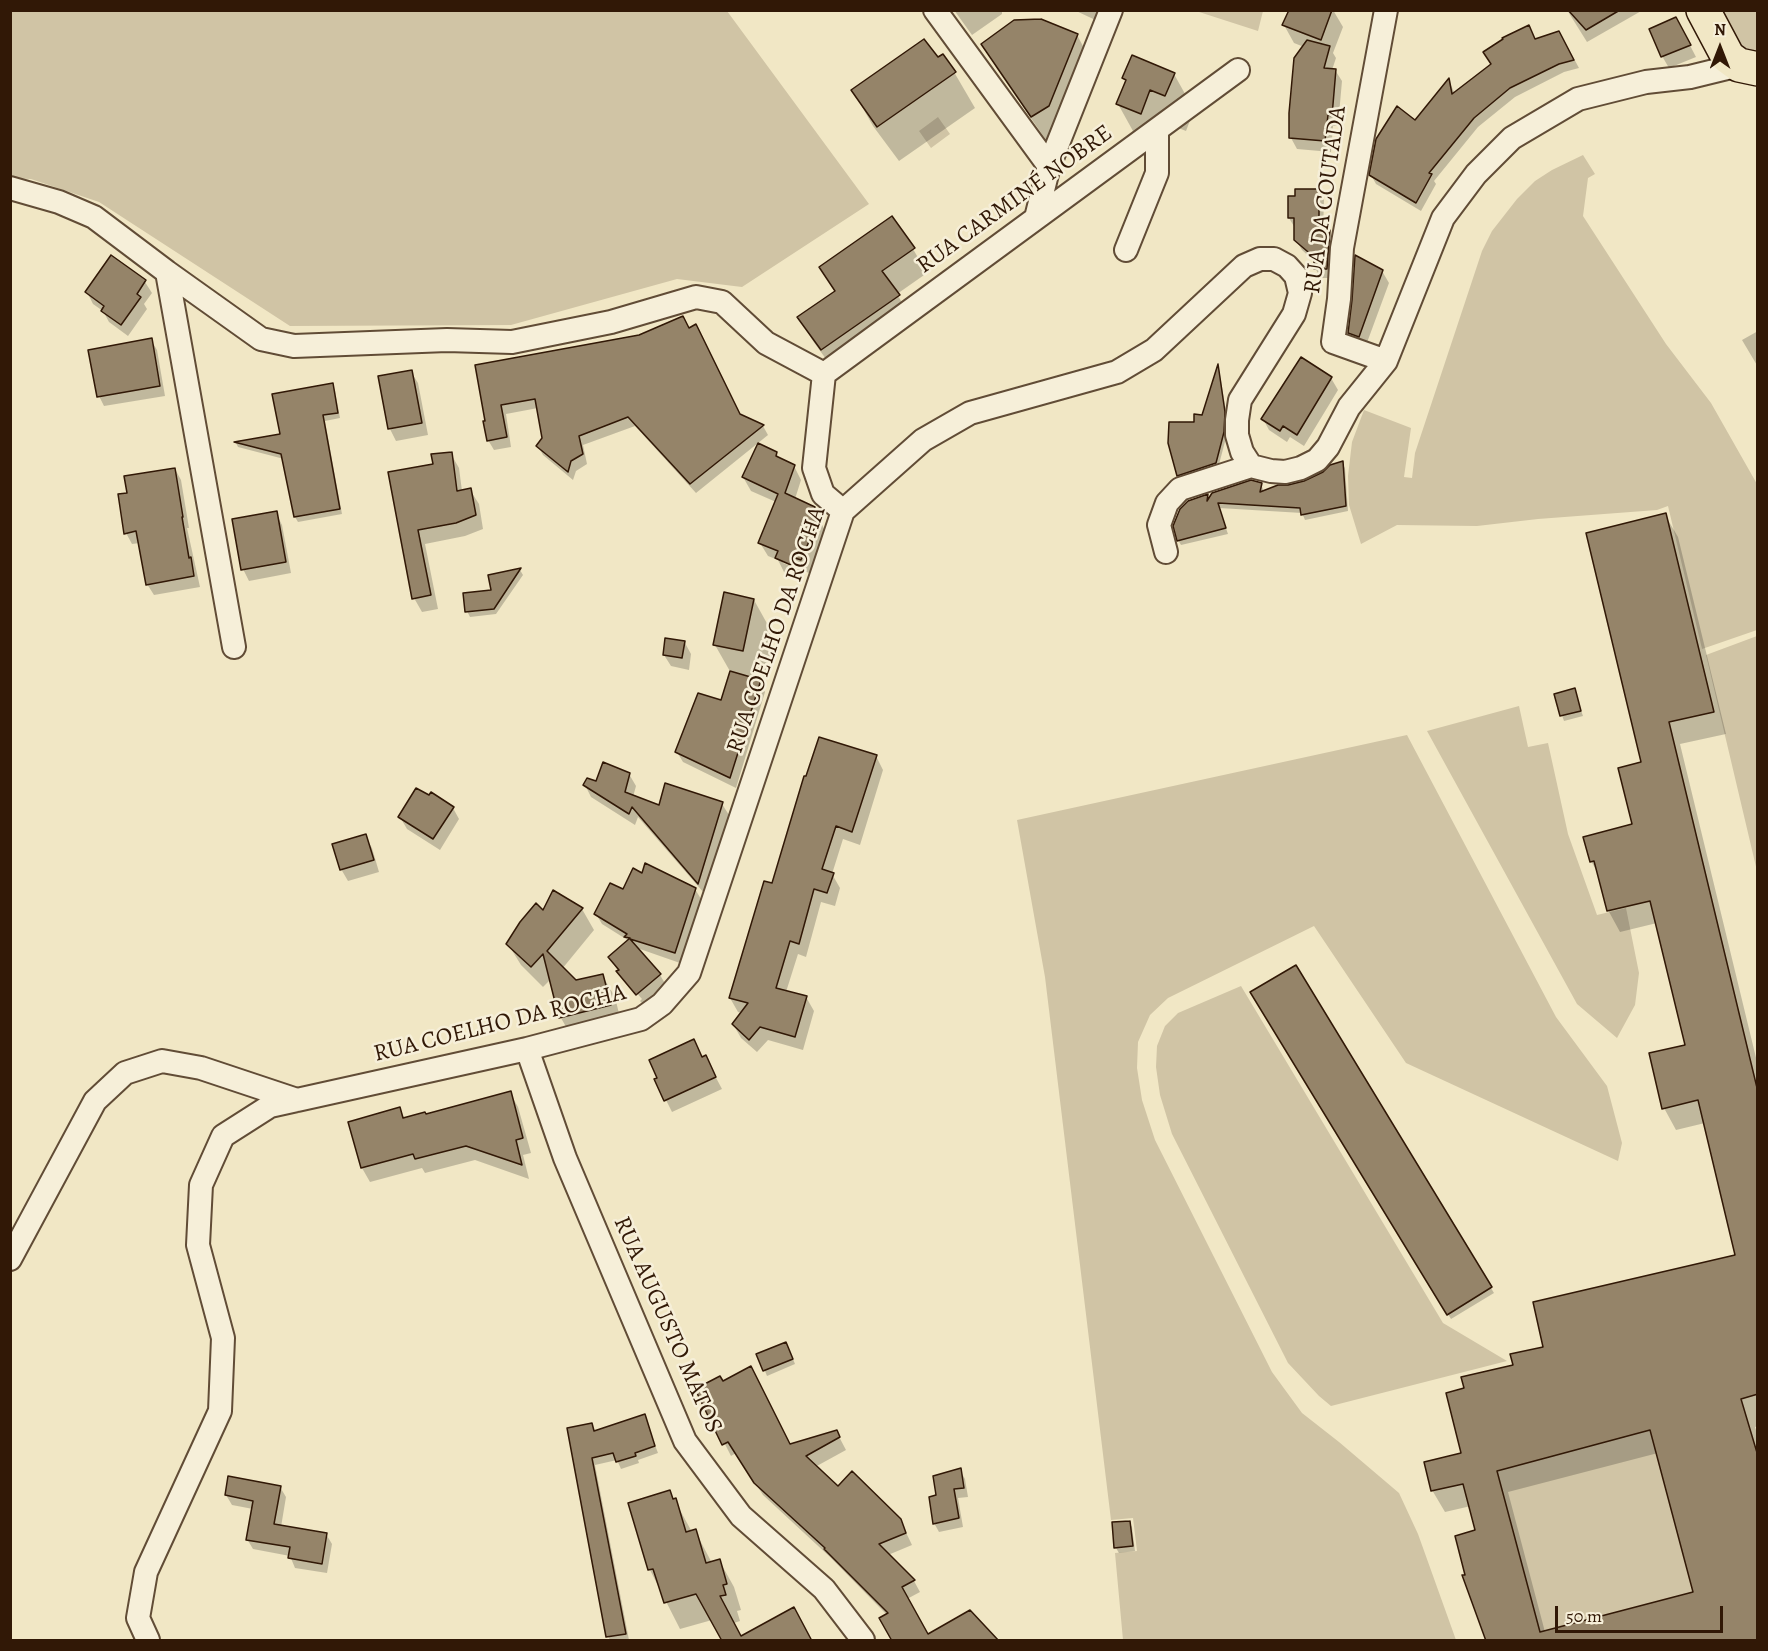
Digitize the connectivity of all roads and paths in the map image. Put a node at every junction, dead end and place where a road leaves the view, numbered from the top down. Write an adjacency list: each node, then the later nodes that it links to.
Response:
1 (935, 10): 10 (street)
2 (1111, 10): 10 (street)
3 (1386, 10): 15 (street, RUA DA COUTADA)
4 (1703, 10): 5 (main road)
5 (1718, 39): 7 (main road); 8 (street)
6 (1238, 70): 9 (street, RUA CARMINÉ NOBRE)
7 (1751, 71): 8 (street)
8 (1696, 74): 15 (street)
9 (1157, 130): 12 (street, RUA CARMINÉ NOBRE); 13 (street)
10 (1050, 166): 12 (street)
11 (10, 188): 14 (street)
12 (1036, 218): 16 (street, RUA CARMINÉ NOBRE)
13 (1126, 250)
14 (167, 272): 16 (street); 20 (street)
15 (1386, 361): 17 (street)
16 (824, 374): 18 (street)
17 (1251, 466): 18 (street, RUA COELHO DA ROCHA); 19 (street)
18 (843, 511): 21 (street, RUA COELHO DA ROCHA)
19 (1166, 552)
20 (234, 647)
21 (527, 1049): 22 (street, RUA COELHO DA ROCHA); 25 (street, RUA AUGUSTO MATOS)
22 (298, 1100): 23 (street); 24 (street, RUA COELHO DA ROCHA)
23 (10, 1259)
24 (148, 1641)
25 (863, 1641)

